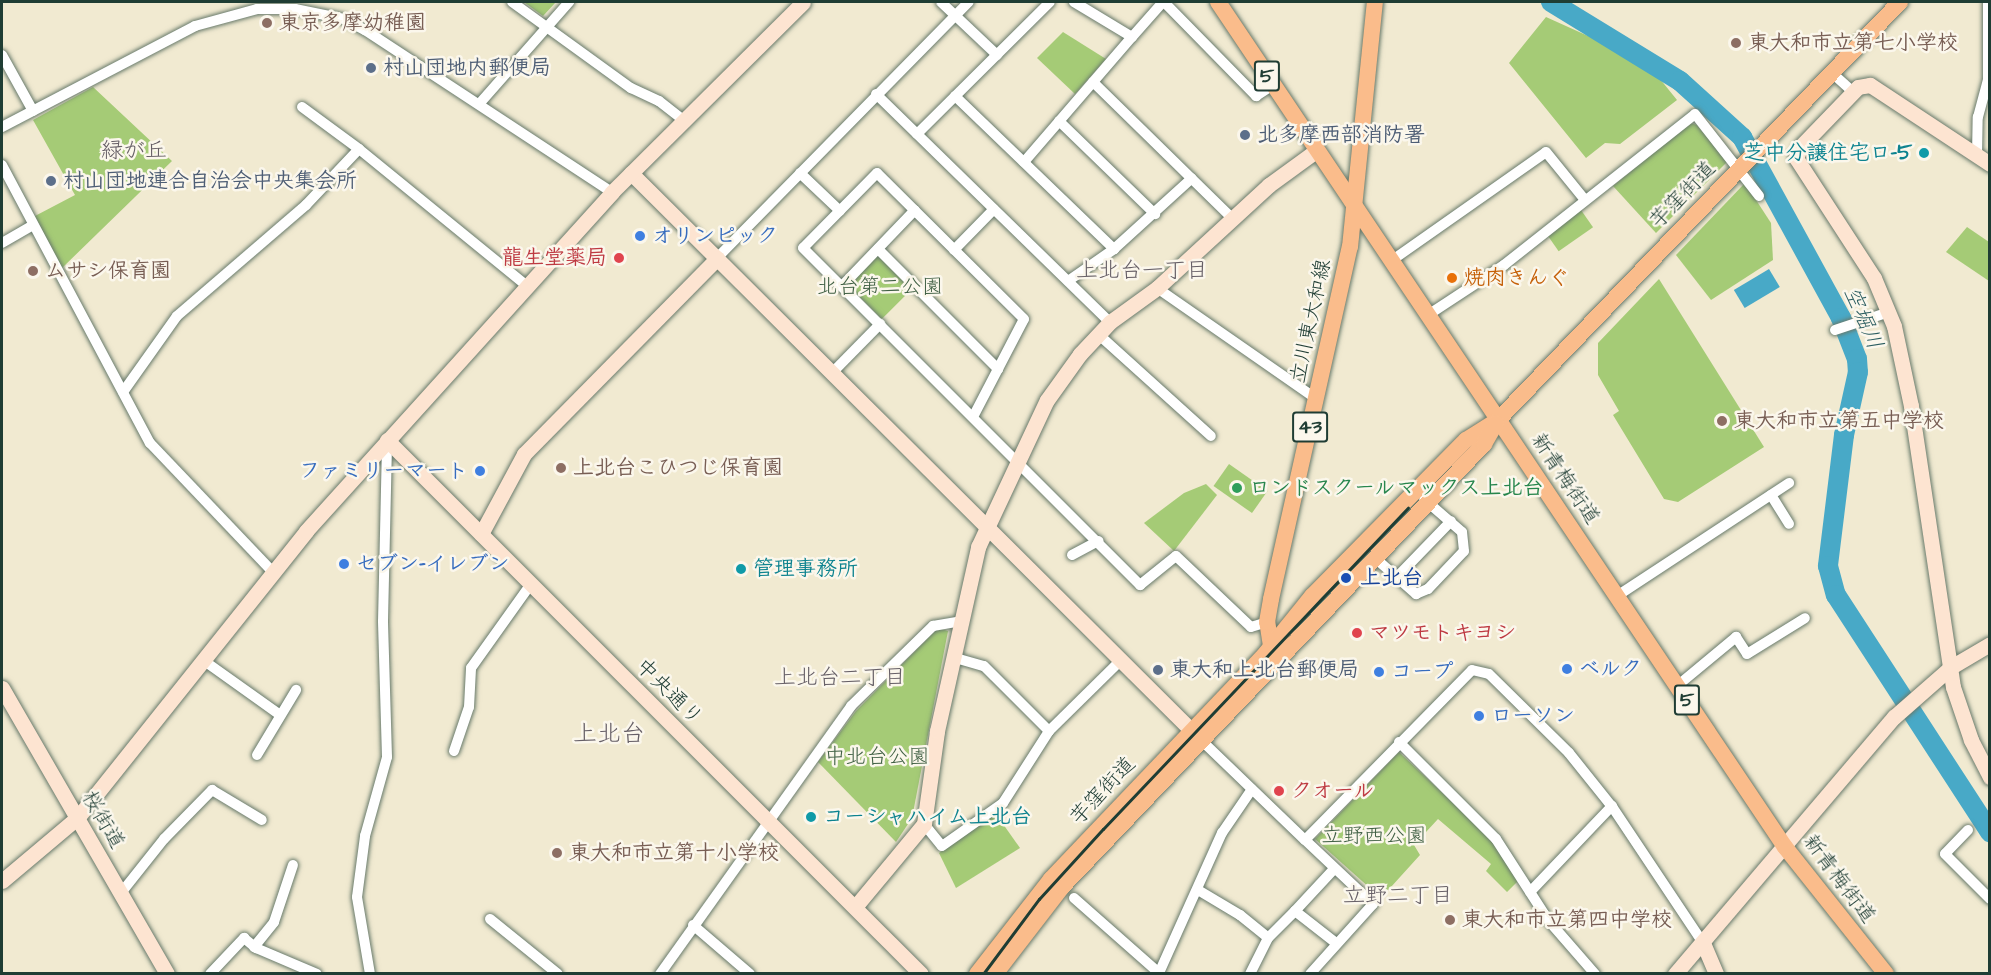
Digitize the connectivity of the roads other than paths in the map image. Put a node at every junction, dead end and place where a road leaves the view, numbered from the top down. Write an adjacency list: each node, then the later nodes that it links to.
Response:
1 (512, 2): 14 (street)
2 (569, 2): 14 (street)
3 (803, 2): 27 (street)
4 (941, 2): 13 (street)
5 (969, 2): 13 (street)
6 (1050, 2): 16 (street)
7 (1074, 2): 15 (street)
8 (1163, 2): 15 (street); 20 (street)
9 (1218, 2): 20 (main road, 新青梅街道 / 5)
10 (1375, 2): 44 (main road, 立川東大和線 / 43)
11 (1900, 2): 18 (main road, 芋窪街道)
12 (1988, 2): 33 (street)
13 (955, 15): 16 (street); 22 (street)
14 (547, 27): 24 (street); 27 (street)
15 (1132, 37): 19 (street)
16 (997, 54): 23 (street)
17 (2, 55): 26 (street)
18 (1832, 73): 21 (street); 36 (main road, 芋窪街道)
19 (1093, 82): 28 (street); 39 (street)
20 (1273, 85): 32 (main road, 新青梅街道 / 5)
21 (1853, 92): 33 (street); 62 (street)
22 (876, 94): 30 (street); 38 (street)
23 (955, 96): 30 (street); 34 (street)
24 (480, 103): 26 (street); 40 (street)
25 (302, 107): 31 (street)
26 (33, 111): 29 (street)
27 (683, 120): 37 (street)
28 (1059, 121): 34 (street); 47 (street)
29 (2, 128)
30 (916, 134): 43 (street)
31 (359, 149): 59 (street); 70 (street)
32 (1317, 150): 44 (main road, 新青梅街道 / 5); 48 (street)
33 (1983, 160)
34 (1024, 162): 53 (street)
35 (2, 165): 49 (street)
36 (1744, 165): 41 (street); 42 (street); 73 (main road, 芋窪街道)
37 (631, 173): 40 (street); 56 (street)
38 (801, 173): 46 (street); 56 (street)
39 (1192, 178): 47 (street); 48 (street)
40 (612, 192): 59 (street)
41 (1759, 196)
42 (1585, 200): 57 (street); 63 (street)
43 (994, 208): 54 (street); 58 (street)
44 (1356, 208): 51 (main road, 新青梅街道 / 5); 55 (main road, 立川東大和線 / 43)
45 (915, 210): 46 (street); 52 (street); 54 (street)
46 (840, 211): 60 (street)
47 (1155, 214): 53 (street)
48 (1231, 217): 61 (street)
49 (33, 225): 50 (street); 70 (street)
50 (2, 243)
51 (1381, 245): 55 (main road); 57 (main road, 新青梅街道 / 5)
52 (879, 249): 60 (street); 68 (street)
53 (1114, 249): 58 (street)
54 (954, 250): 68 (street)
55 (1349, 252): 71 (main road, 立川東大和線 / 43)
56 (717, 258): 69 (street); 84 (street)
57 (1391, 261): 63 (main road, 新青梅街道 / 5)
58 (1068, 281): 64 (street)
59 (527, 286): 75 (street)
60 (842, 286): 65 (street)
61 (1157, 288): 64 (street); 71 (street)
62 (1889, 312): 66 (street); 100 (street)
63 (1428, 315): 73 (main road, 新青梅街道 / 5)
64 (1110, 322): 67 (street)
65 (880, 324): 69 (street); 72 (street)
66 (1835, 330)
67 (1098, 334): 74 (street); 76 (street)
68 (998, 369): 72 (street)
69 (832, 373): 83 (street)
70 (123, 392): 88 (street)
71 (1317, 399): 94 (main road, 立川東大和線 / 43)
72 (973, 417): 76 (street)
73 (1498, 420): 79 (main road, 芋窪街道); 80 (main road, 芋窪街道); 91 (main road, 新青梅街道 / 5)
74 (1211, 436)
75 (387, 440): 84 (street, 中央通り); 88 (street); 141 (street)
76 (1016, 461): 83 (street); 85 (street)
77 (1789, 483): 78 (street)
78 (1771, 495): 82 (street); 91 (street)
79 (1430, 501): 80 (street); 81 (street); 87 (main road, 芋窪街道)
80 (1404, 505): 96 (main road, 芋窪街道)
81 (1451, 521): 89 (street); 89 (street)
82 (1789, 524)
83 (986, 526): 93 (street); 99 (street)
84 (481, 534): 90 (street, 中央通り)
85 (1098, 541): 86 (street); 94 (street)
86 (1072, 555)
87 (1375, 558): 89 (street); 96 (main road, 芋窪街道)
88 (273, 572): 98 (street)
89 (1396, 578)
90 (531, 584): 108 (street); 115 (street, 中央通り)
91 (1617, 596): 101 (main road, 新青梅街道 / 5)
92 (1806, 618): 101 (street)
93 (960, 621): 97 (street); 115 (street)
94 (1267, 622): 96 (main road, 立川東大和線 / 43)
95 (1989, 644): 100 (street)
96 (1276, 651): 106 (main road, 芋窪街道)
97 (952, 657): 105 (street); 116 (street)
98 (202, 660): 104 (street); 113 (street)
99 (1120, 660): 105 (street); 106 (street)
100 (1951, 667): 110 (street); 119 (street)
101 (1677, 686): 119 (main road, 新青梅街道 / 5)
102 (2, 688): 113 (street, 桜街道)
103 (296, 690): 104 (street)
104 (280, 715): 109 (street)
105 (1049, 730): 116 (street)
106 (1196, 735): 111 (street); 146 (main road, 芋窪街道); 147 (main road, 芋窪街道)
107 (1399, 742): 112 (street); 118 (street); 124 (street)
108 (454, 751)
109 (257, 755)
110 (1989, 777)
111 (1252, 789): 118 (street); 123 (street)
112 (1612, 806): 124 (street); 134 (street)
113 (78, 817): 122 (street); 125 (street, 桜街道)
114 (262, 820): 125 (street)
115 (770, 822): 128 (street, 中央通り); 131 (street)
116 (924, 824): 128 (street)
117 (1968, 830): 127 (street)
118 (1305, 840): 121 (street)
119 (1785, 847): 134 (street); 152 (main road, 新青梅街道 / 5)
120 (293, 865): 135 (street)
121 (1334, 869): 129 (street); 133 (street)
122 (2, 881)
123 (1198, 890): 132 (street); 136 (street)
124 (1530, 892): 149 (street)
125 (121, 893): 138 (street, 桜街道)
126 (1074, 898): 136 (street)
127 (1989, 899)
128 (855, 907): 145 (street, 中央通り)
129 (1295, 911): 132 (street); 133 (street)
130 (490, 919): 142 (street)
131 (693, 925): 143 (street); 144 (street)
132 (1268, 938): 148 (street)
133 (1336, 943): 137 (street)
134 (1703, 943): 150 (street); 151 (street)
135 (254, 947): 139 (street); 140 (street)
136 (1159, 973)
137 (1313, 973)
138 (167, 974)
139 (210, 974)
140 (317, 974)
141 (369, 974)
142 (558, 974)
143 (660, 974)
144 (750, 974)
145 (921, 974)
146 (977, 974)
147 (995, 974)
148 (1250, 974)
149 (1595, 974)
150 (1675, 974)
151 (1716, 974)
152 (1886, 974)

